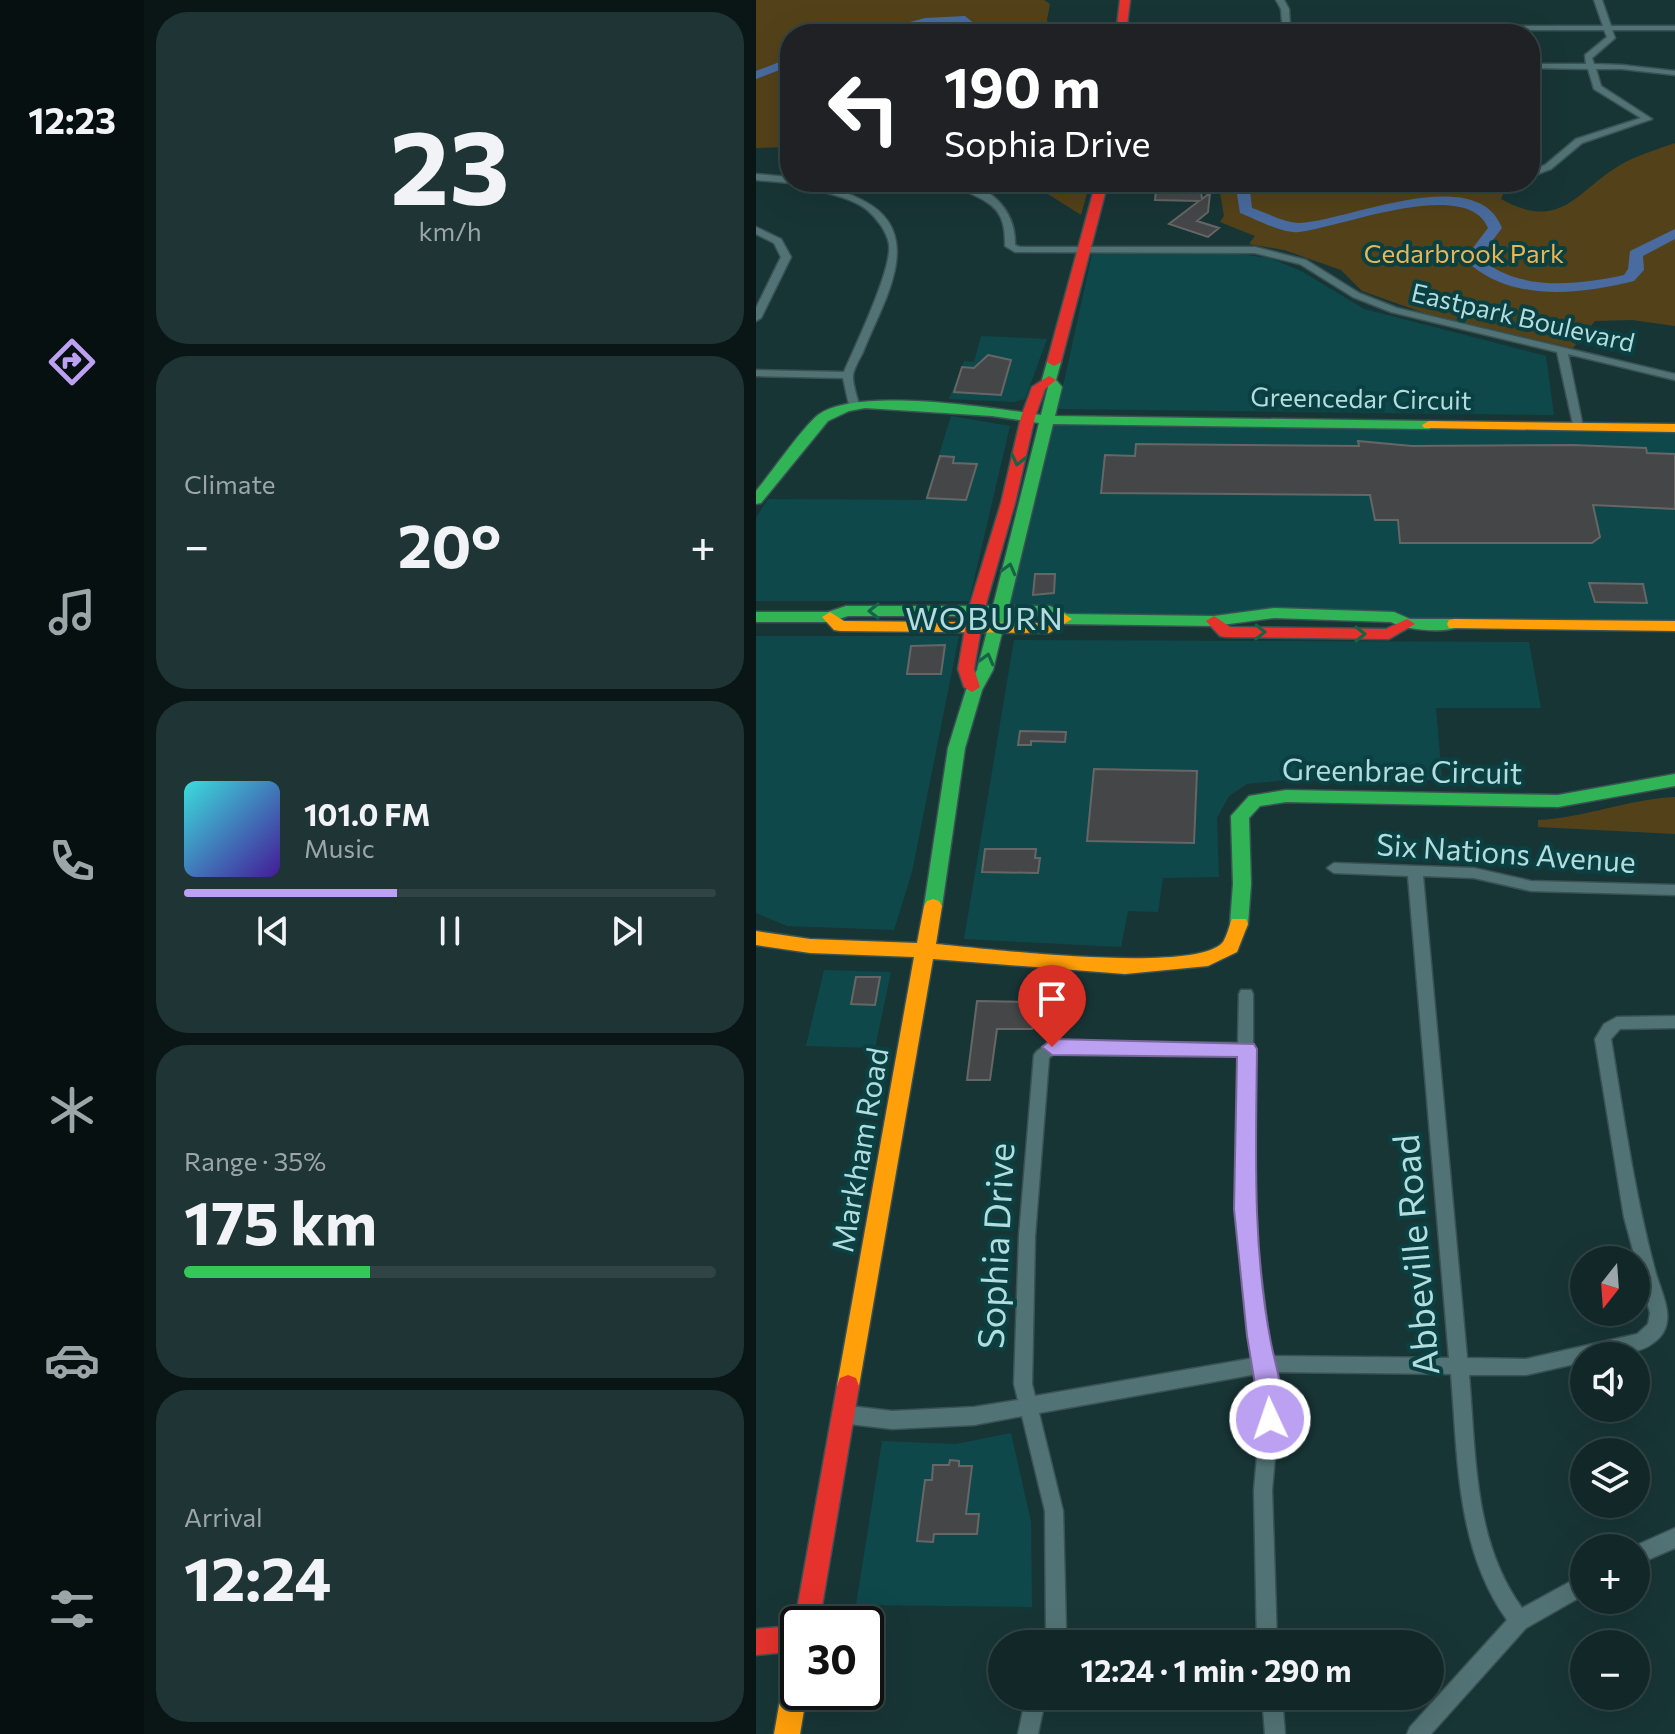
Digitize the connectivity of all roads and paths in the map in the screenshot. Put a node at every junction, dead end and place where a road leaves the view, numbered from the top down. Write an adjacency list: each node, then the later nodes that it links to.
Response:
1 (1125, 0): 4 (main road)
2 (1280, 0): 5 (street)
3 (1598, 0): 6 (street)
4 (1122, 24)
5 (1286, 24)
6 (1609, 28): 7 (street); 8 (street); 10 (street)
7 (1675, 28)
8 (1540, 29)
9 (1540, 66): 10 (street)
10 (1590, 66): 11 (street); 12 (street)
11 (1675, 73)
12 (1540, 170)
13 (756, 177): 14 (street)
14 (780, 179)
15 (839, 192): 23 (street)
16 (973, 192): 19 (street, Eastpark Boulevard)
17 (1100, 192): 19 (main road, Markham Road)
18 (756, 230): 20 (street)
19 (1085, 251): 21 (street, Eastpark Boulevard); 26 (main road, Markham Road)
20 (756, 318)
21 (1562, 352): 24 (street, Eastpark Boulevard); 27 (street)
22 (756, 373): 23 (street)
23 (848, 375): 25 (street)
24 (1675, 377)
25 (854, 405): 26 (main road, Greencedar Circuit); 29 (main road)
26 (1038, 418): 27 (main road, Greencedar Circuit); 31 (main road, Markham Road, one-way to 31); 32 (main road, Markham Road, one-way to 26)
27 (1578, 427): 28 (main road, Greencedar Circuit)
28 (1675, 428)
29 (756, 500)
30 (756, 617): 31 (main road)
31 (975, 619): 32 (main road); 34 (main road, Markham Road)
32 (996, 620): 33 (main road); 34 (main road, Markham Road, one-way to 32)
33 (1675, 626)
34 (972, 687): 40 (main road, Markham Road)
35 (1675, 780): 40 (main road, Greenbrae Circuit)
36 (1334, 868): 37 (street, Six Nations Avenue)
37 (1415, 871): 38 (street, Six Nations Avenue); 45 (street, Abbeville Road)
38 (1675, 890)
39 (756, 938): 40 (main road)
40 (925, 952): 47 (main road, Markham Road)
41 (1246, 994): 43 (street)
42 (1675, 1022): 45 (street)
43 (1247, 1049): 44 (street); 46 (street, Sophia Drive)
44 (1265, 1364): 45 (street); 46 (street); 54 (street)
45 (1459, 1368): 52 (street, Abbeville Road)
46 (1029, 1404): 47 (street); 53 (street, Sophia Drive)
47 (841, 1414): 51 (main road, Markham Road)
48 (1675, 1538): 49 (street)
49 (1650, 1549)
50 (1570, 1592): 52 (street)
51 (809, 1606)
52 (1519, 1621): 63 (street)
53 (1056, 1630)
54 (1267, 1630)
55 (780, 1640): 56 (main road)
56 (756, 1642)
57 (791, 1710): 60 (main road)
58 (1033, 1710): 61 (street)
59 (1273, 1710): 62 (street)
60 (787, 1734)
61 (1028, 1734)
62 (1275, 1734)
63 (1417, 1734)

